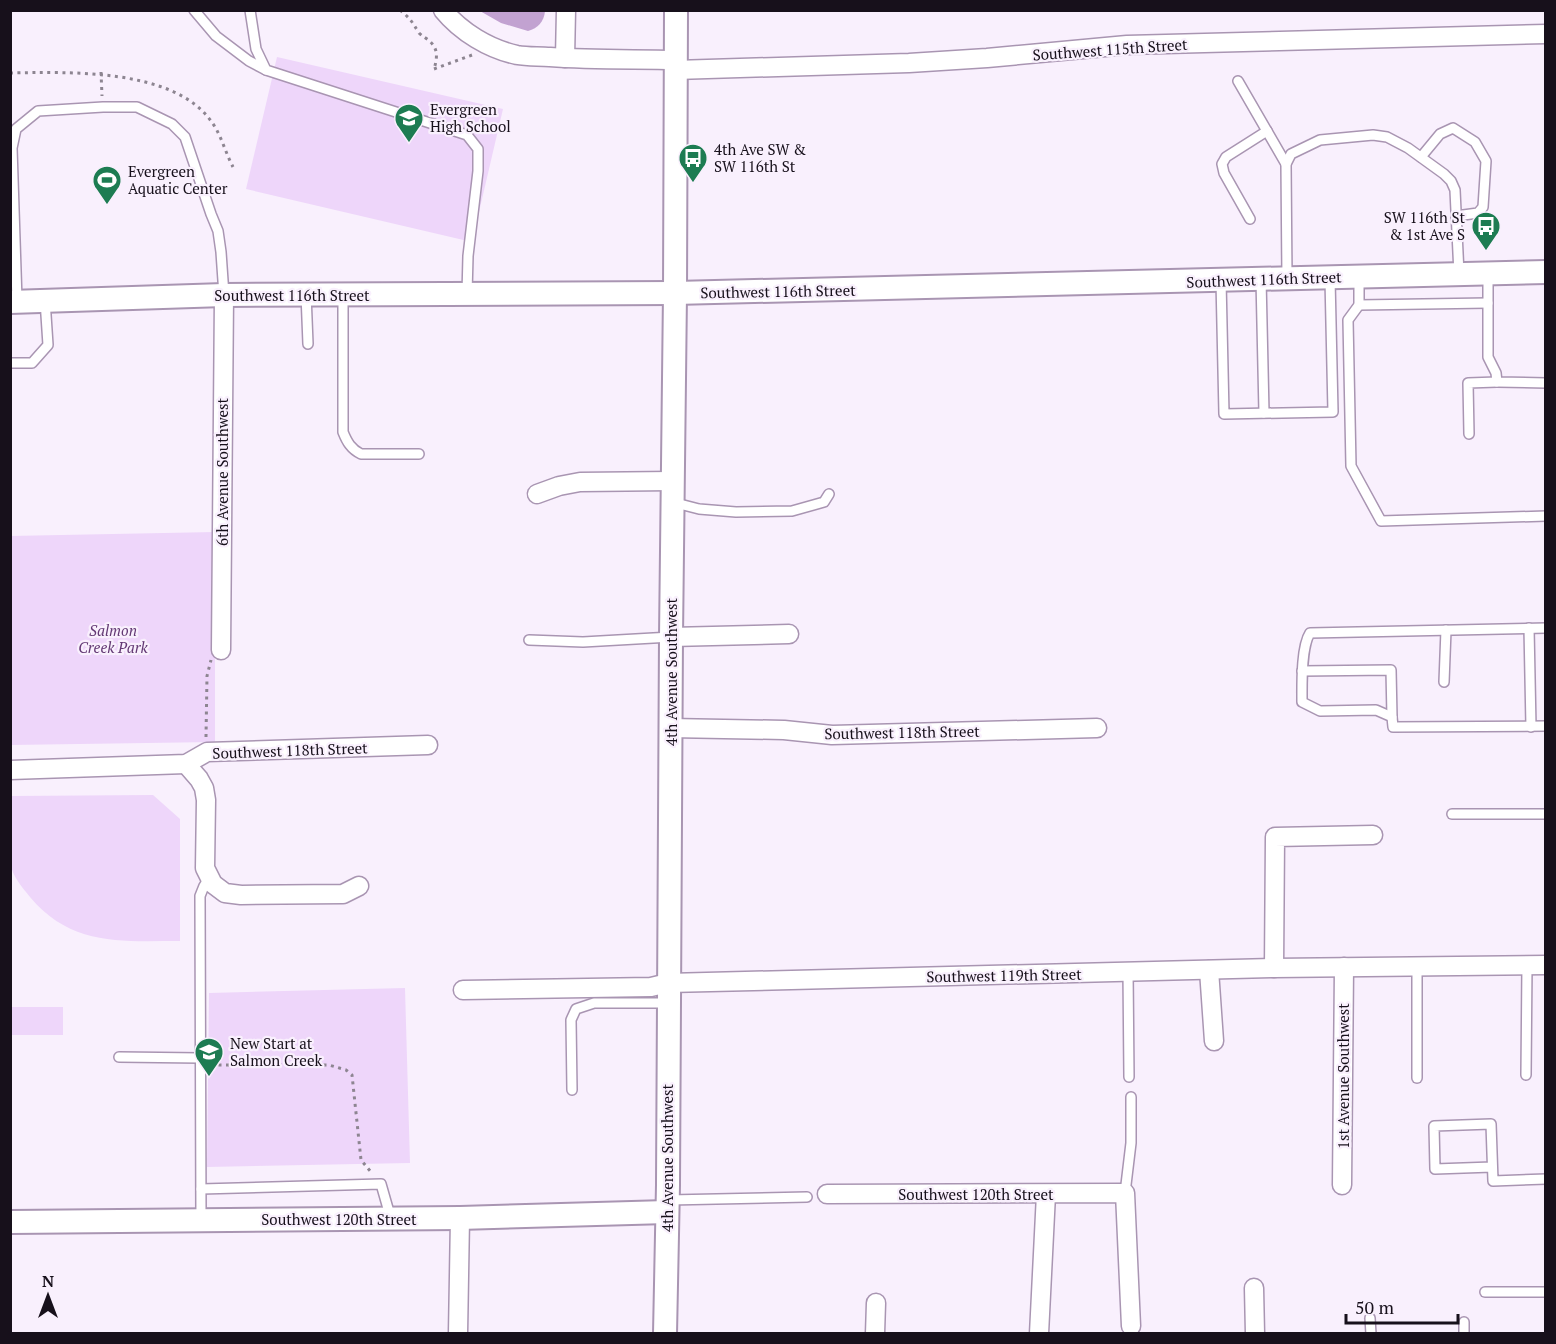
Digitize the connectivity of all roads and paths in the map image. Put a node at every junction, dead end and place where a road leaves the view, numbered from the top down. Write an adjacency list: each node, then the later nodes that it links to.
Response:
1 (194, 10): 11 (lane)
2 (249, 10): 11 (lane)
3 (400, 10): 8 (path)
4 (443, 10): 8 (street, Southwest 115th Street)
5 (566, 10): 9 (street)
6 (676, 10): 10 (street, 4th Avenue Southwest)
7 (1545, 34): 10 (street, Southwest 115th Street)
8 (494, 47): 9 (street, Southwest 115th Street)
9 (565, 58): 10 (street, Southwest 115th Street)
10 (675, 65): 30 (street, 4th Avenue Southwest)
11 (266, 70): 33 (lane)
12 (10, 73): 13 (path)
13 (101, 74): 15 (path); 19 (path)
14 (1238, 81): 16 (lane)
15 (103, 107): 34 (lane); 36 (lane)
16 (1267, 131): 18 (lane); 21 (lane)
17 (1421, 157): 18 (lane); 20 (lane); 20 (lane)
18 (1286, 164): 28 (lane)
19 (233, 167)
20 (1456, 216): 23 (lane)
21 (1250, 219)
22 (1545, 272): 24 (street, Southwest 116th Street)
23 (1459, 274): 24 (street, Southwest 116th Street); 25 (street, Southwest 116th Street)
24 (1488, 274): 37 (lane)
25 (1359, 277): 26 (street, Southwest 116th Street); 38 (lane)
26 (1330, 278): 28 (street, Southwest 116th Street); 43 (lane)
27 (1261, 279): 28 (street, Southwest 116th Street); 29 (street, Southwest 116th Street); 43 (lane)
28 (1287, 279)
29 (1221, 280): 30 (street, Southwest 116th Street); 43 (lane)
30 (675, 293): 33 (street, Southwest 116th Street); 46 (street, 4th Avenue Southwest)
31 (306, 294): 32 (street, Southwest 116th Street); 34 (street, Southwest 116th Street); 39 (lane)
32 (343, 294): 33 (street, Southwest 116th Street); 45 (lane)
33 (467, 294)
34 (224, 295): 35 (street, Southwest 116th Street); 56 (street, 6th Avenue Southwest)
35 (45, 300): 36 (street, Southwest 116th Street); 40 (lane)
36 (14, 301)
37 (1488, 303): 38 (lane); 41 (lane)
38 (1359, 305): 49 (lane)
39 (308, 344)
40 (10, 363)
41 (1497, 382): 42 (lane); 44 (lane)
42 (1545, 383)
43 (1264, 413)
44 (1469, 434)
45 (419, 454)
46 (672, 491): 47 (street); 48 (lane); 54 (street, 4th Avenue Southwest)
47 (537, 494)
48 (829, 494)
49 (1545, 516)
50 (1529, 628): 51 (lane); 52 (lane); 60 (lane)
51 (1545, 628)
52 (1446, 630): 57 (lane); 58 (lane)
53 (789, 634): 54 (street)
54 (670, 637): 55 (lane); 62 (street, 4th Avenue Southwest)
55 (529, 640)
56 (221, 642): 65 (path)
57 (1302, 671): 59 (lane); 59 (lane)
58 (1444, 682)
59 (1392, 717): 60 (lane)
60 (1531, 726): 61 (lane)
61 (1545, 726)
62 (670, 728): 63 (street, Southwest 118th Street); 81 (street, 4th Avenue Southwest)
63 (1097, 728)
64 (428, 745): 65 (street, Southwest 118th Street)
65 (207, 752): 66 (street, Southwest 118th Street)
66 (186, 764): 67 (street, Southwest 118th Street); 71 (street)
67 (10, 770)
68 (1452, 814): 69 (lane)
69 (1545, 814)
70 (1373, 835): 77 (street)
71 (210, 877): 72 (street); 84 (lane)
72 (359, 886)
73 (1527, 965): 74 (street, Southwest 119th Street); 75 (street, Southwest 119th Street); 85 (lane)
74 (1545, 965)
75 (1417, 966): 76 (street, Southwest 119th Street); 87 (lane)
76 (1344, 967): 77 (street, Southwest 119th Street); 93 (street, 1st Avenue Southwest)
77 (1274, 968): 78 (street, Southwest 119th Street)
78 (1209, 970): 79 (street, Southwest 119th Street); 82 (street)
79 (1128, 971): 81 (street, Southwest 119th Street); 86 (lane)
80 (463, 990): 81 (street, Southwest 119th Street)
81 (668, 993): 88 (lane); 99 (street, 4th Avenue Southwest)
82 (1214, 1041)
83 (119, 1057): 84 (lane)
84 (200, 1061): 92 (path); 94 (lane)
85 (1526, 1075)
86 (1129, 1077)
87 (1417, 1078)
88 (572, 1090)
89 (1131, 1097): 95 (lane)
90 (1492, 1167): 90 (lane); 91 (lane)
91 (1545, 1179)
92 (381, 1184): 94 (lane); 101 (lane)
93 (1342, 1185)
94 (201, 1189): 102 (lane)
95 (1125, 1193): 97 (street, Southwest 120th Street); 110 (street)
96 (827, 1194): 97 (street, Southwest 120th Street)
97 (1046, 1194): 114 (street)
98 (807, 1197): 99 (lane, Southwest 120th Street)
99 (667, 1206): 100 (street, Southwest 120th Street); 112 (street, 4th Avenue Southwest)
100 (460, 1218): 101 (street, Southwest 120th Street); 111 (street)
101 (391, 1219): 102 (street, Southwest 120th Street)
102 (201, 1220): 103 (street, Southwest 120th Street)
103 (10, 1222)
104 (1254, 1288): 115 (street)
105 (1485, 1292): 106 (lane)
106 (1545, 1292)
107 (876, 1303): 113 (street)
108 (1370, 1318): 116 (lane)
109 (1464, 1322): 117 (lane)
110 (1131, 1326)
111 (458, 1334)
112 (665, 1334)
113 (875, 1334)
114 (1039, 1334)
115 (1255, 1334)
116 (1371, 1334)
117 (1464, 1334)

